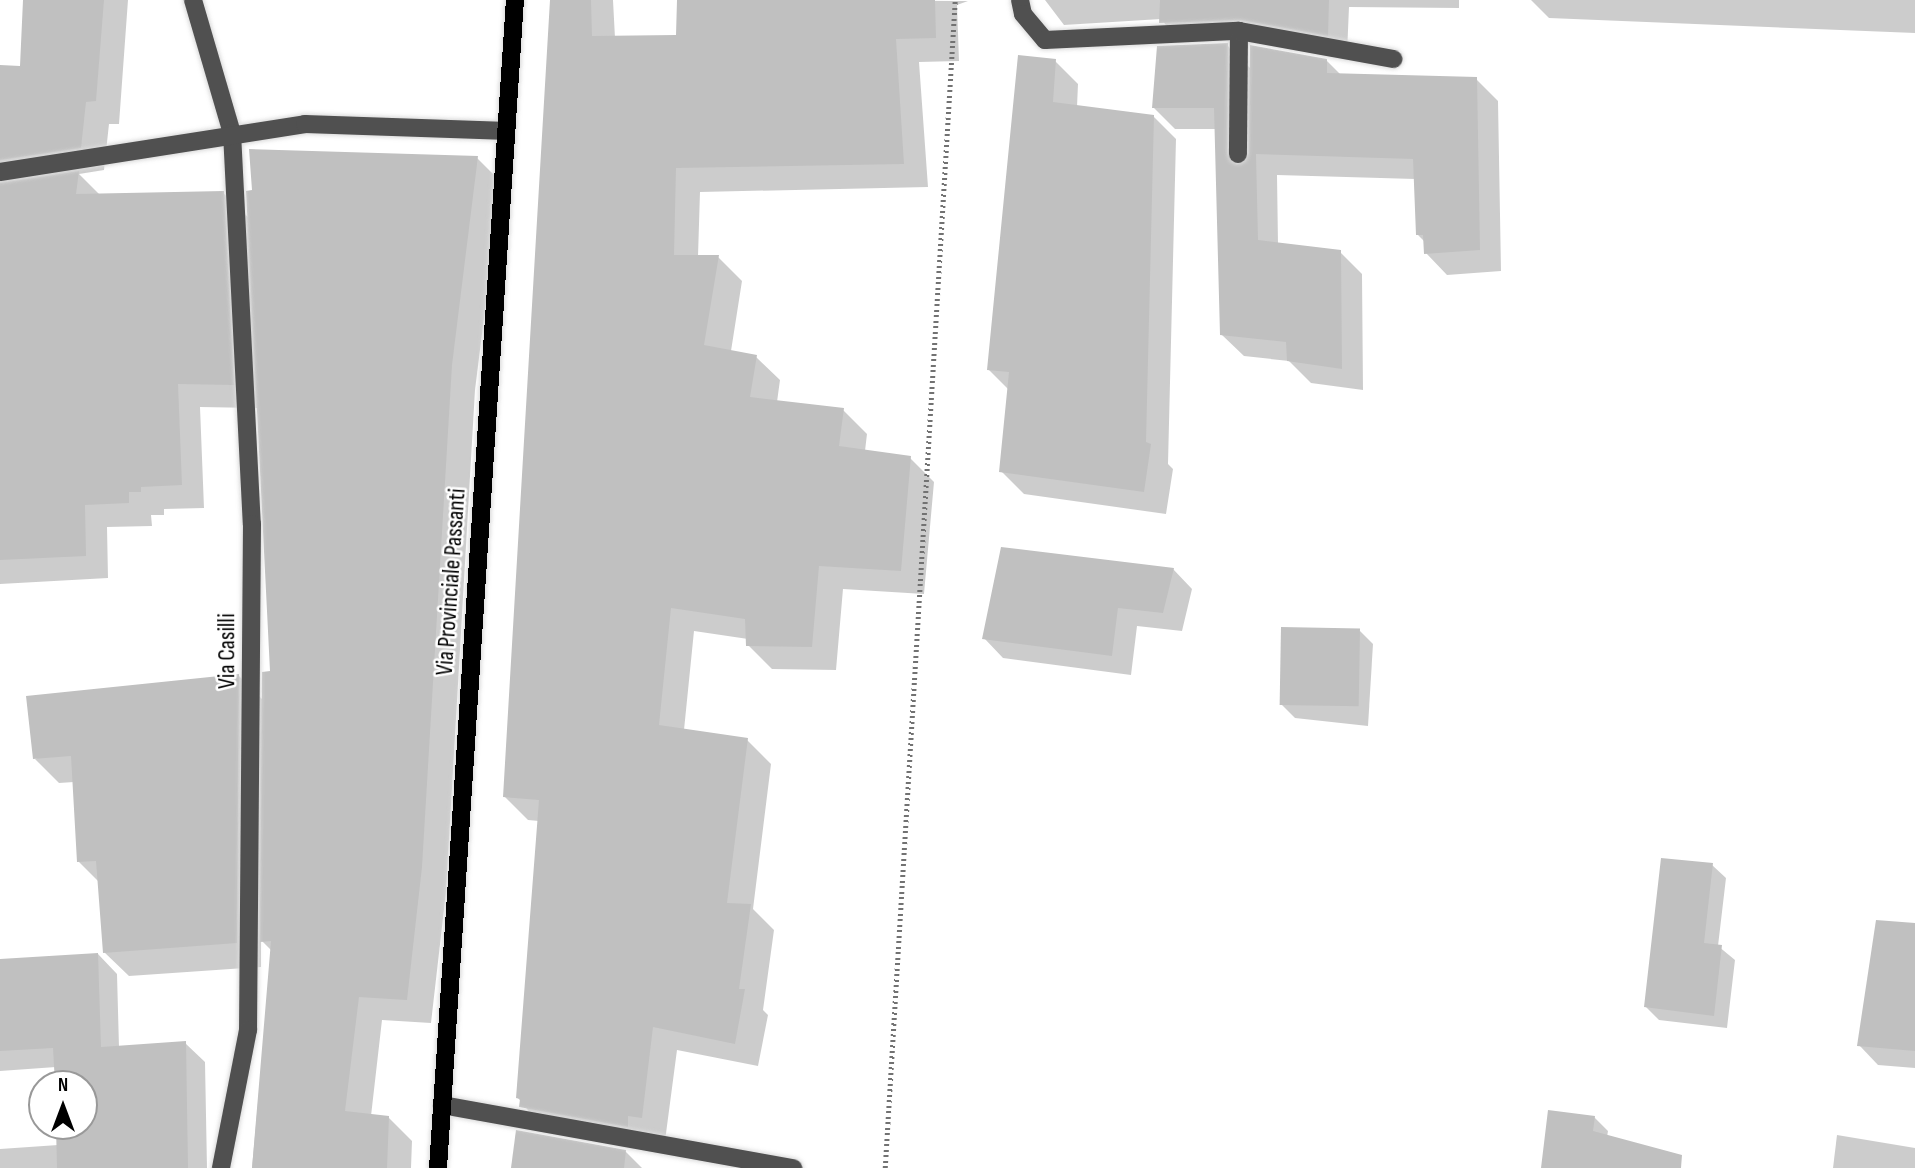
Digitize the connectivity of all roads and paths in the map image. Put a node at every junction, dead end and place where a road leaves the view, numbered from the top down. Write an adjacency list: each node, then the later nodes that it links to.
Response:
1 (193, 0): 8 (street, Via Casilli)
2 (515, 0): 7 (main road, Via Provinciale Passanti)
3 (956, 0): 15 (path)
4 (1020, 0): 5 (street)
5 (1239, 31): 6 (street); 9 (street)
6 (1393, 59)
7 (506, 131): 8 (street); 11 (main road, Via Provinciale Passanti)
8 (232, 133): 10 (street); 12 (street, Via Casilli)
9 (1238, 154)
10 (0, 172)
11 (442, 1105): 13 (main road, Via Provinciale Passanti); 14 (street)
12 (221, 1168)
13 (438, 1168)
14 (793, 1168)
15 (885, 1168)

